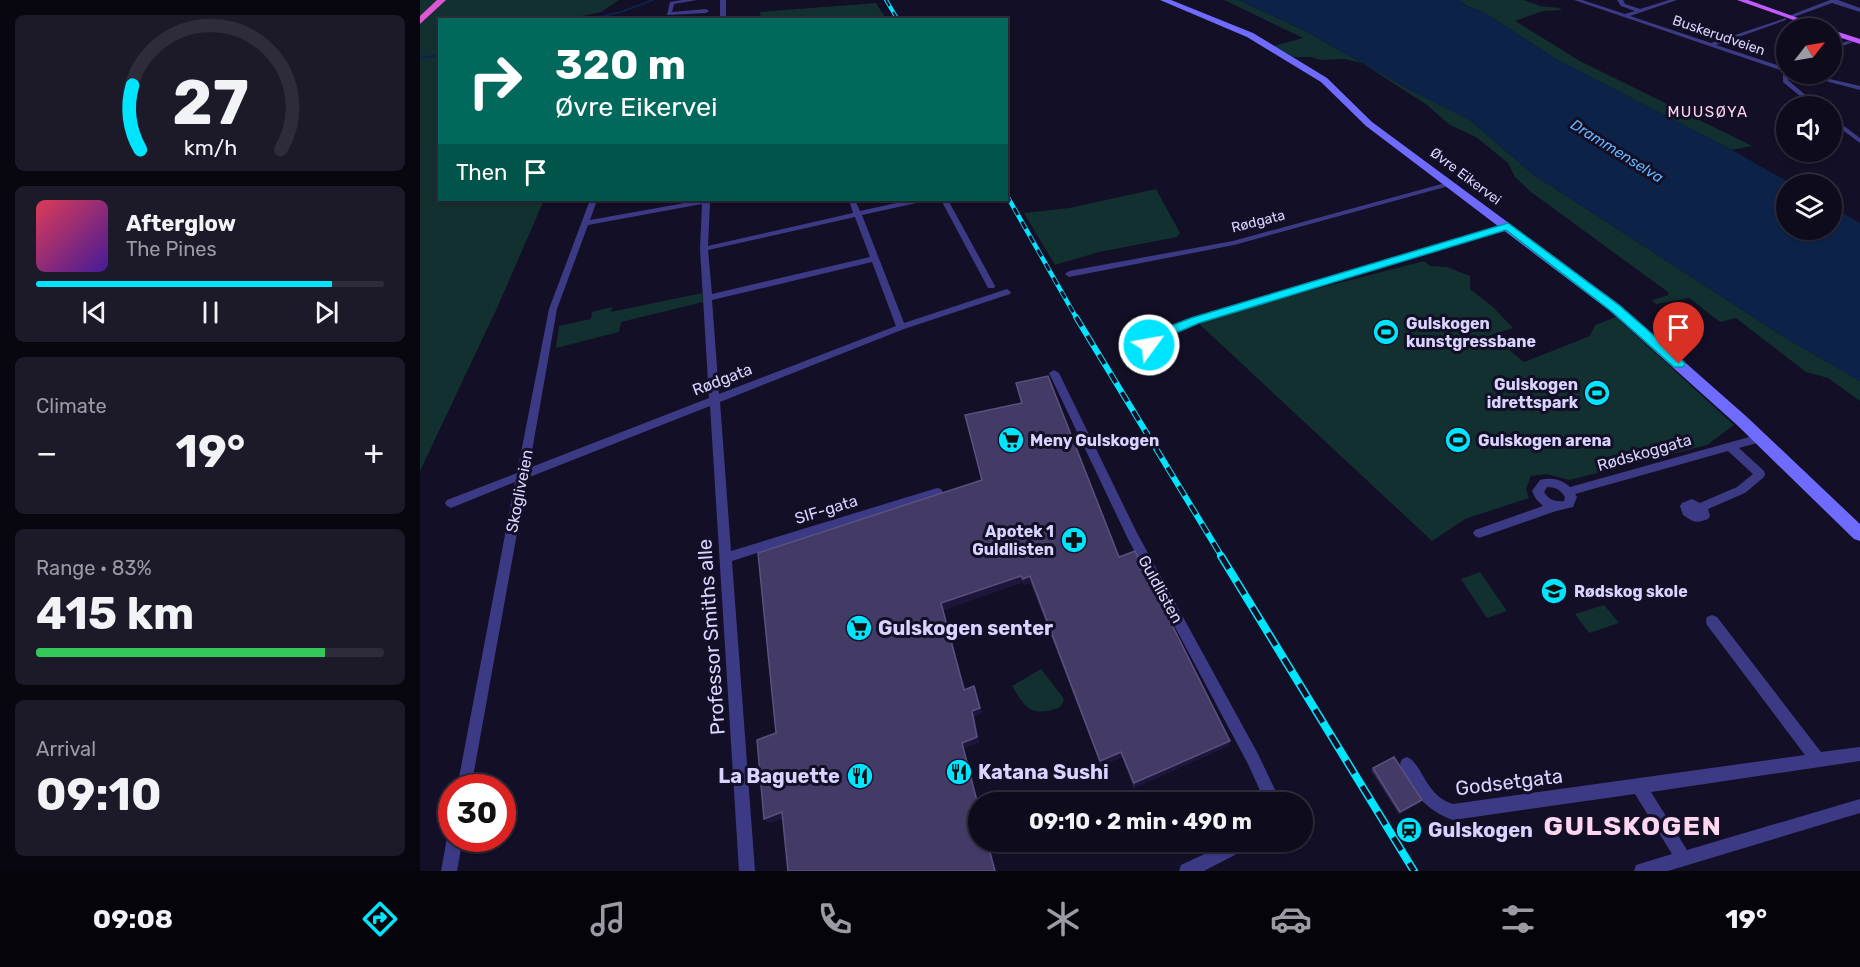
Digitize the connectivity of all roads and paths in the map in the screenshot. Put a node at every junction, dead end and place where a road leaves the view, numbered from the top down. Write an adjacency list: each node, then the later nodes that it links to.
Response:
1 (440, 0): 17 (highway)
2 (694, 0): 12 (street)
3 (723, 0): 15 (street)
4 (1164, 0): 32 (main road, Øvre Eikervei)
5 (1577, 0): 14 (street, Buskerudveien)
6 (1620, 0): 13 (street)
7 (1674, 0): 13 (street)
8 (1732, 0): 16 (main road)
9 (1741, 0): 16 (main road)
10 (1834, 1): 11 (street); 16 (street)
11 (1860, 10)
12 (706, 11)
13 (1641, 11): 14 (street)
14 (1626, 15): 23 (street, Buskerudveien)
15 (723, 18)
16 (1787, 18)
17 (420, 19)
18 (1776, 22): 23 (street)
19 (1842, 37): 22 (main road)
20 (1842, 38): 21 (main road)
21 (1850, 42): 22 (main road); 24 (street)
22 (1860, 43)
23 (1710, 45): 25 (street, Buskerudveien)
24 (1842, 45)
25 (1776, 67)
26 (1789, 84): 29 (street)
27 (1842, 84): 28 (street)
28 (1860, 88)
29 (1803, 96)
30 (1842, 127): 31 (street)
31 (1860, 141)
32 (1452, 184): 41 (main road, Øvre Eikervei); 44 (street, Rødgata)
33 (593, 201): 40 (street, Skogliveien)
34 (703, 201): 40 (street)
35 (708, 201): 42 (street, Professor Smiths alle)
36 (852, 201): 39 (street)
37 (913, 201): 39 (street)
38 (945, 201): 45 (street)
39 (856, 213): 42 (street); 43 (street)
40 (584, 223): 54 (street, Skogliveien)
41 (1508, 226): 49 (street); 52 (main road, Øvre Eikervei)
42 (704, 249): 47 (street, Professor Smiths alle)
43 (873, 259): 47 (street); 48 (street)
44 (1069, 274)
45 (991, 286)
46 (1007, 292): 48 (street, Rødgata)
47 (707, 298): 51 (street, Professor Smiths alle)
48 (901, 327): 51 (street, Rødgata)
49 (1149, 345)
50 (1054, 373): 69 (street, Guldlisten)
51 (714, 401): 54 (street, Rødgata); 62 (street, Professor Smiths alle)
52 (1760, 438): 53 (street, Rødskoggata); 61 (main road, Øvre Eikervei)
53 (1730, 446): 56 (street, Rødskoggata); 59 (street)
54 (521, 476): 57 (street, Rødgata); 67 (street, Skogliveien)
55 (937, 492): 62 (street, SIF-gata)
56 (1568, 492): 58 (street); 58 (street)
57 (451, 503)
58 (1556, 506): 60 (street)
59 (1701, 507)
60 (1479, 533)
61 (1860, 534)
62 (724, 558): 75 (street, Professor Smiths alle)
63 (1712, 621): 65 (street)
64 (1860, 754): 65 (street, Godsetgata)
65 (1819, 761): 68 (street, Godsetgata)
66 (1407, 764): 68 (street, Godsetgata)
67 (467, 774)
68 (1639, 786): 73 (street)
69 (1269, 792)
70 (1860, 806): 73 (street)
71 (452, 852): 74 (street)
72 (1225, 852): 76 (street)
73 (1682, 857): 77 (street)
74 (449, 871)
75 (747, 871)
76 (1187, 871)
77 (1642, 871)

